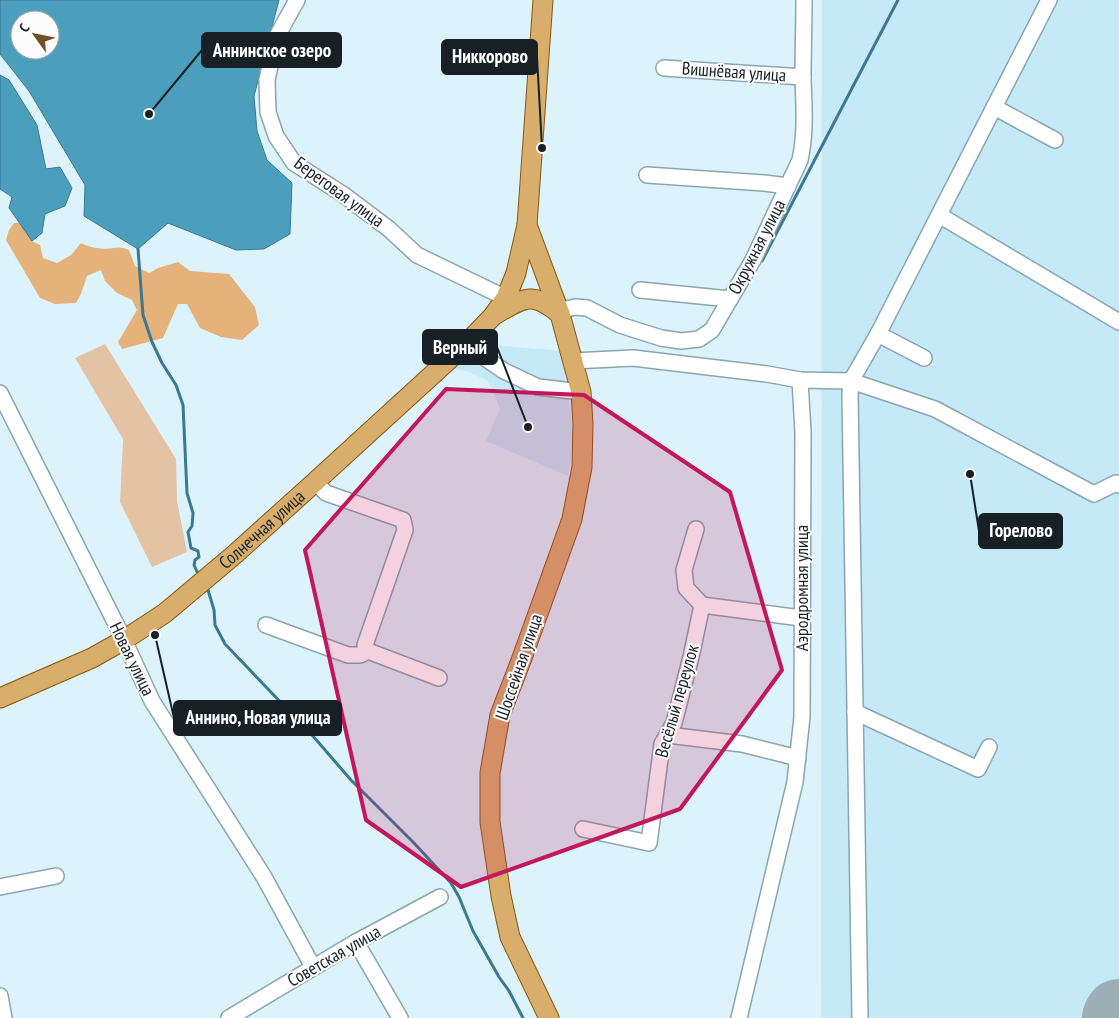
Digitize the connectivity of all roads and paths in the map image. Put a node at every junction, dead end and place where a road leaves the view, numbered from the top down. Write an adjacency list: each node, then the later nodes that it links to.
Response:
1 (297, 0): 14 (street, Береговая улица)
2 (543, 0): 12 (main road)
3 (804, 0): 6 (street, Окружная улица)
4 (1049, 0): 7 (street)
5 (664, 68): 6 (street, Вишнёвая улица)
6 (803, 77): 10 (street, Окружная улица)
7 (994, 107): 8 (street); 11 (street)
8 (1055, 140)
9 (647, 175): 10 (street)
10 (788, 186): 15 (street, Окружная улица)
11 (939, 215): 18 (street); 19 (street)
12 (527, 225): 14 (main road); 16 (main road, Шоссейная улица)
13 (640, 290): 15 (street)
14 (506, 298): 17 (main road)
15 (730, 299): 16 (street, Окружная улица)
16 (559, 313): 17 (main road); 22 (main road, Шоссейная улица)
17 (493, 316): 27 (main road, Солнечная улица)
18 (1119, 322)
19 (878, 334): 21 (street); 24 (street)
20 (475, 351): 25 (street)
21 (924, 358)
22 (573, 361): 23 (street); 25 (main road, Шоссейная улица)
23 (800, 380): 24 (street); 31 (street, Аэродромная улица)
24 (851, 381): 28 (street); 37 (street)
25 (581, 392): 51 (main road, Шоссейная улица)
26 (0, 393): 33 (street, Новая улица)
27 (315, 482): 33 (main road, Солнечная улица); 34 (street)
28 (1119, 484)
29 (696, 528): 30 (street)
30 (702, 605): 31 (street); 38 (street, Весёлый переулок)
31 (801, 618): 40 (street, Аэродромная улица)
32 (266, 625): 34 (street)
33 (124, 640): 36 (main road, Солнечная улица); 46 (street, Новая улица)
34 (368, 651): 35 (street)
35 (439, 678)
36 (0, 698)
37 (855, 712): 39 (street); 53 (street)
38 (668, 735): 40 (street); 41 (street, Весёлый переулок)
39 (989, 747)
40 (798, 758): 52 (street, Аэродромная улица)
41 (583, 829)
42 (56, 876): 43 (street)
43 (0, 887)
44 (440, 897): 45 (street, Советская улица)
45 (356, 942): 46 (street, Советская улица); 50 (street)
46 (313, 967): 49 (street, Советская улица)
47 (0, 996): 48 (street)
48 (4, 1018)
49 (229, 1018)
50 (400, 1018)
51 (549, 1018)
52 (739, 1018)
53 (860, 1018)

